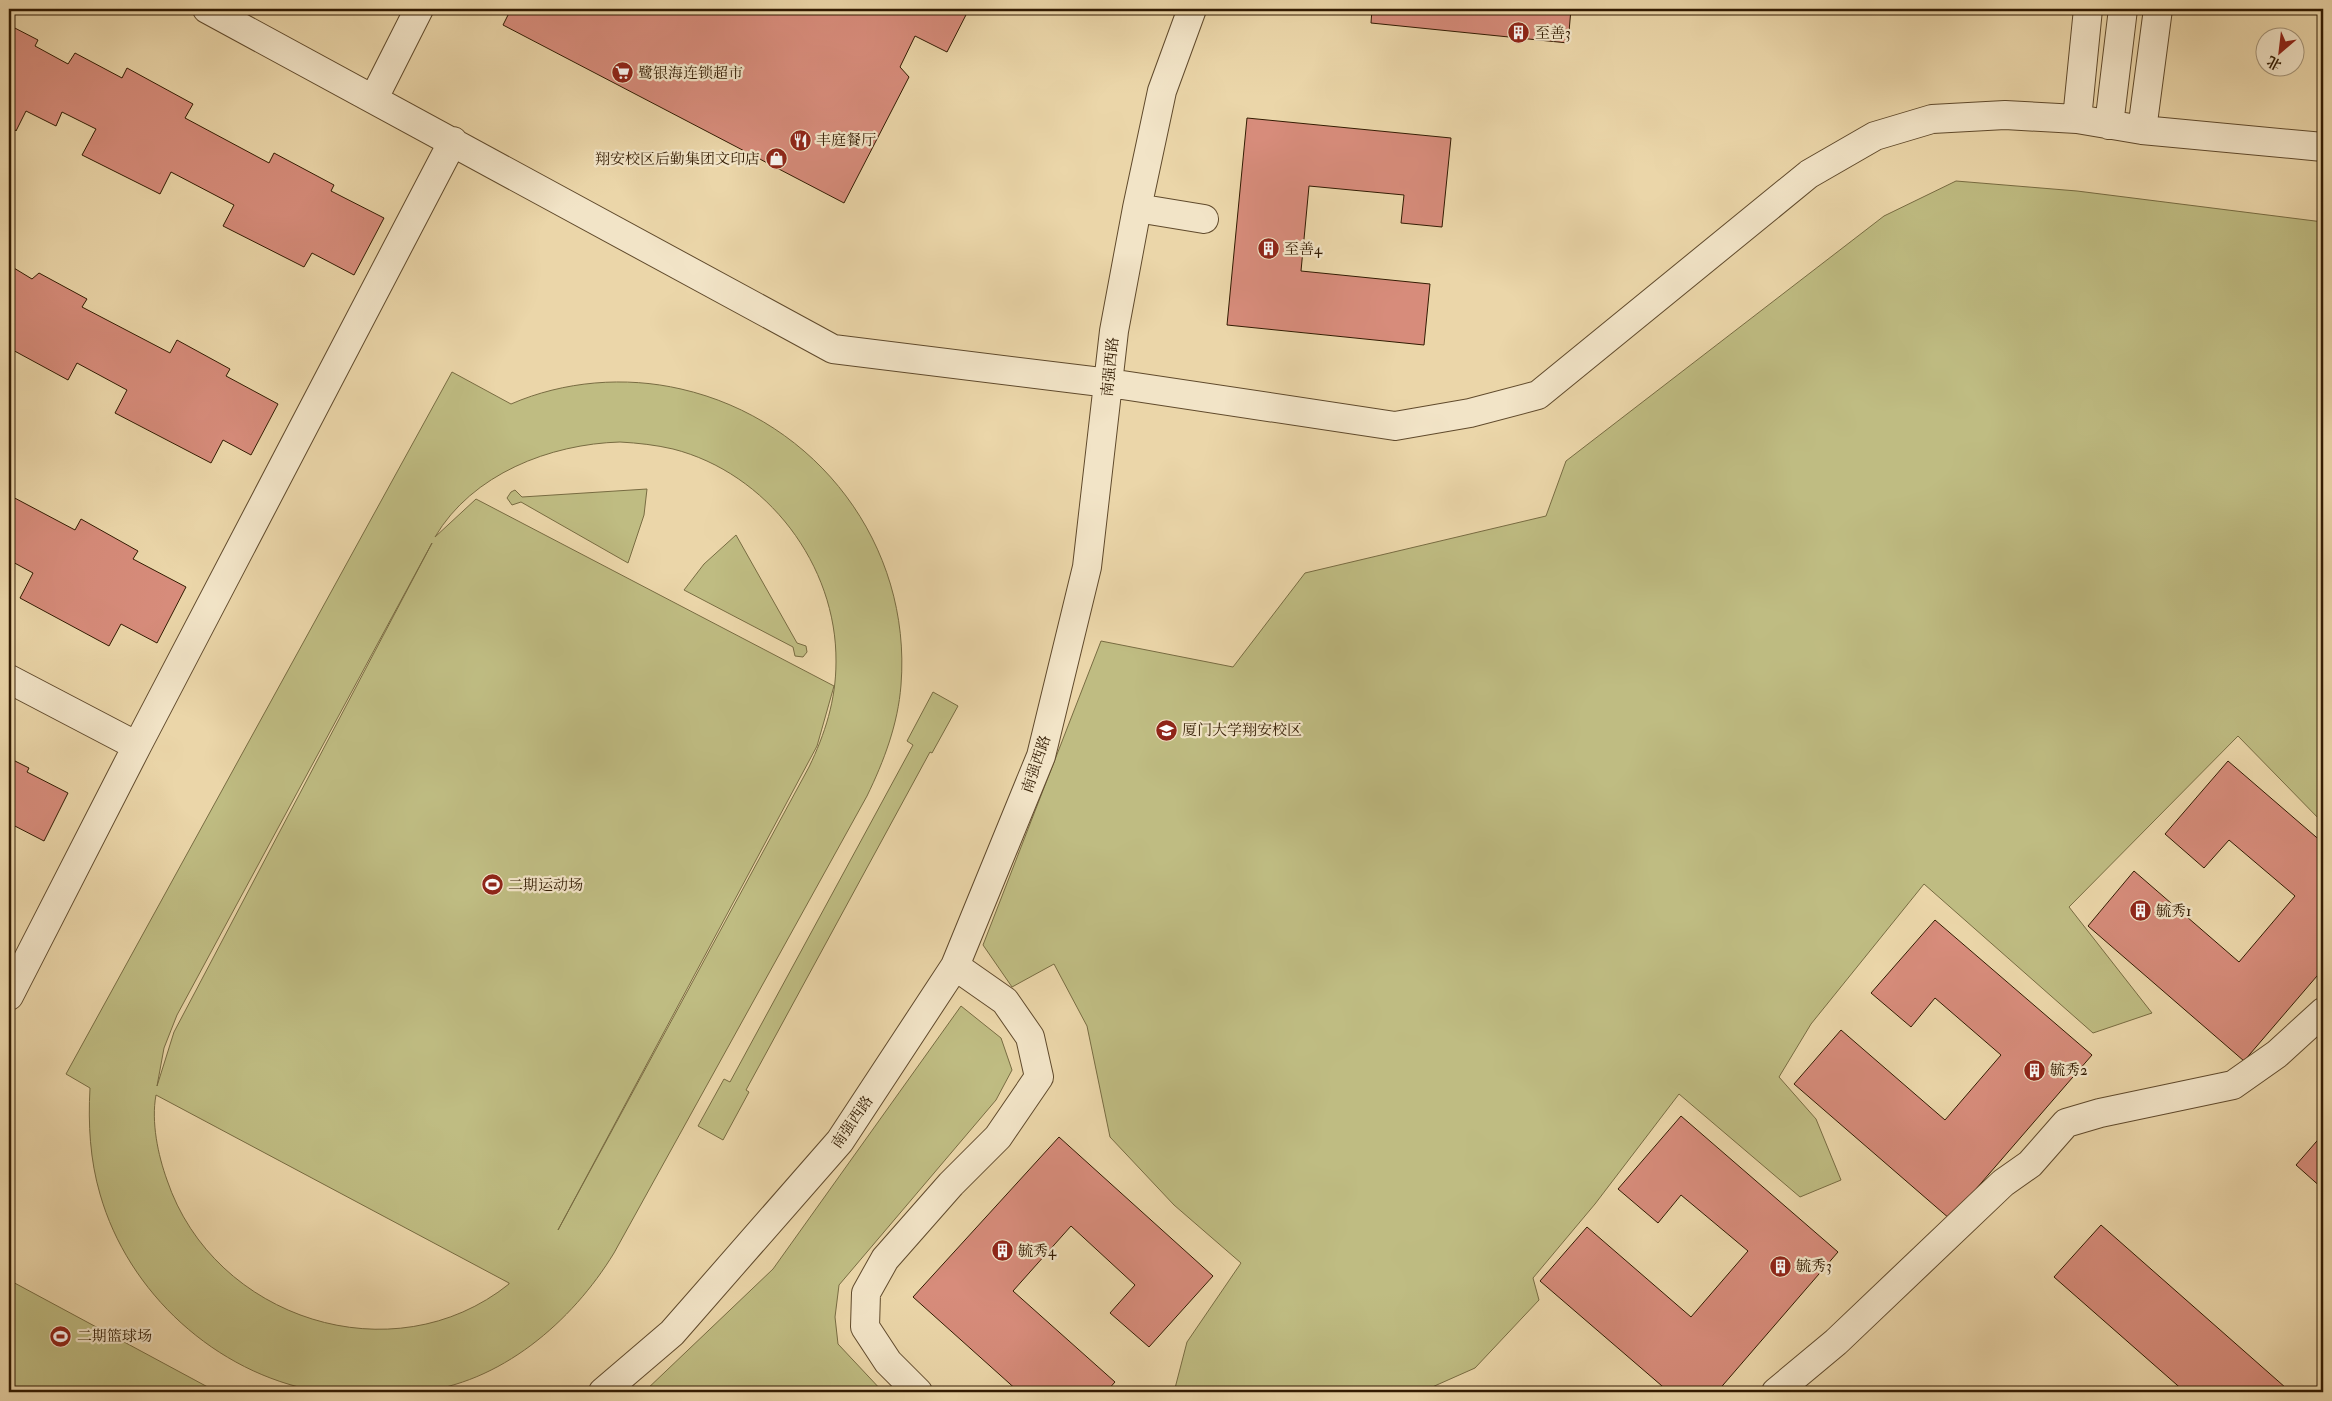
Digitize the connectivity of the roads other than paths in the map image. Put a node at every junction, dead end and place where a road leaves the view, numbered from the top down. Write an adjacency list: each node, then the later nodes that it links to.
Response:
1 (207, 9): 7 (street)
2 (420, 9): 7 (street)
3 (1192, 9): 13 (street, 南强西路)
4 (2088, 9): 8 (street)
5 (2123, 9): 9 (street)
6 (2158, 9): 10 (street)
7 (374, 98): 11 (street)
8 (2077, 119): 9 (street); 15 (street)
9 (2109, 125): 10 (street)
10 (2142, 130): 12 (street)
11 (453, 141): 15 (street); 17 (street)
12 (2323, 147)
13 (1137, 208): 14 (street); 15 (street, 南强西路)
14 (1204, 219)
15 (1109, 383): 18 (street, 南强西路)
16 (9, 679): 17 (street)
17 (137, 746): 19 (street)
18 (955, 966): 21 (street, 南强西路); 22 (street)
19 (9, 996)
20 (2323, 1012): 23 (street)
21 (603, 1392)
22 (918, 1392)
23 (1776, 1392)

